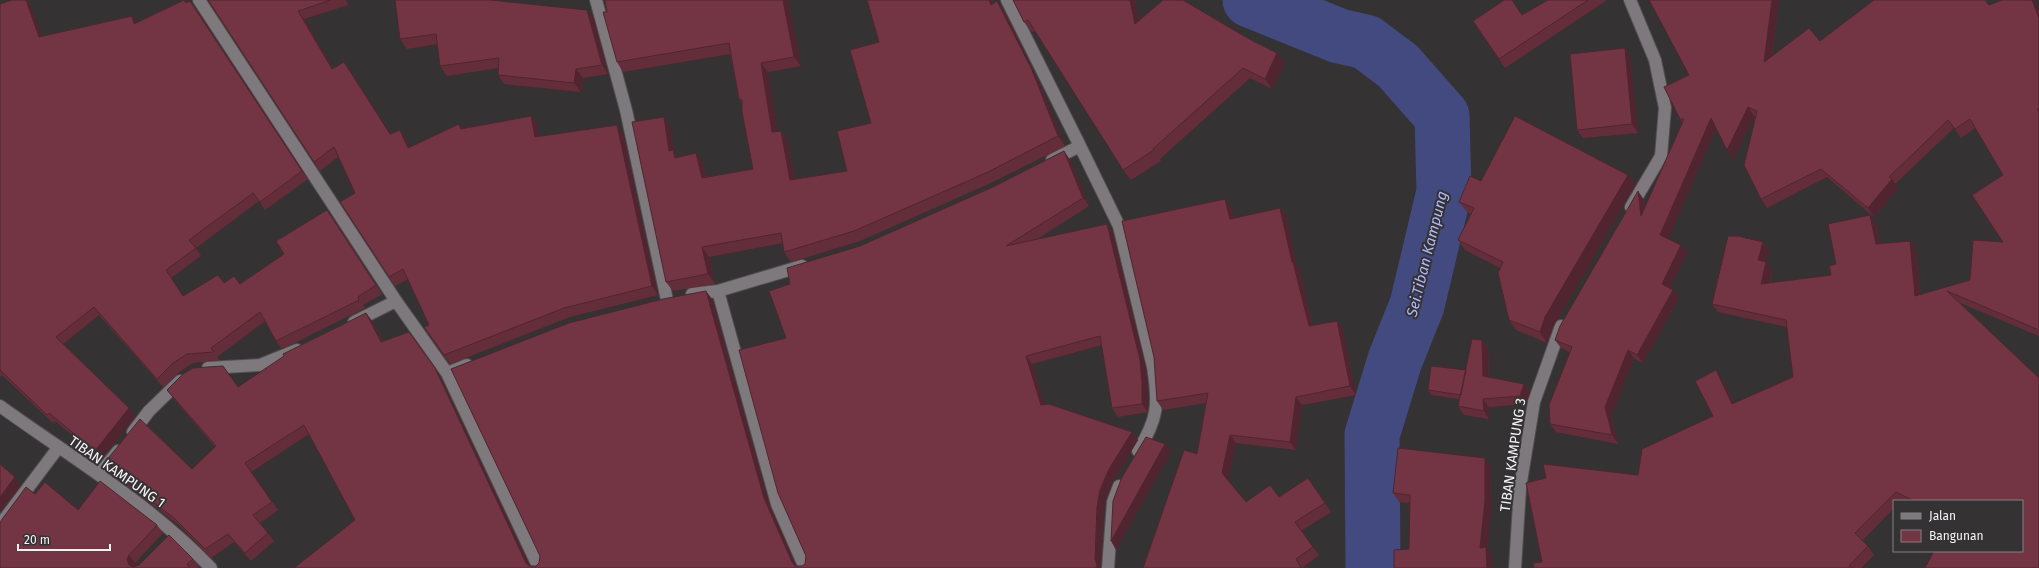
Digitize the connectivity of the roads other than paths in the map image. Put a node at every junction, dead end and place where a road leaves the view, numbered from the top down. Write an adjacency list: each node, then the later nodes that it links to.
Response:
1 (199, 0): 11 (street)
2 (596, 0): 10 (street)
3 (1006, 0): 5 (street)
4 (1630, 0): 7 (street)
5 (1080, 146): 6 (street); 20 (street)
6 (1038, 168)
7 (1626, 216)
8 (817, 262): 9 (street)
9 (718, 292): 10 (street); 28 (street)
10 (675, 298): 12 (street)
11 (396, 301): 14 (street); 17 (street)
12 (653, 303)
13 (1567, 317): 30 (street, TIBAN KAMPUNG 3)
14 (340, 329)
15 (306, 346): 22 (street)
16 (477, 362): 17 (street)
17 (447, 373): 27 (street)
18 (0, 406): 19 (street, TIBAN KAMPUNG 1)
19 (58, 448): 22 (street, TIBAN KAMPUNG 1); 23 (street)
20 (1133, 461)
21 (1125, 473): 29 (street)
22 (99, 474): 24 (street, TIBAN KAMPUNG 1)
23 (0, 525)
24 (175, 532): 25 (street); 26 (street, TIBAN KAMPUNG 1)
25 (165, 542)
26 (211, 568)
27 (539, 568)
28 (805, 568)
29 (1108, 568)
30 (1515, 568)

